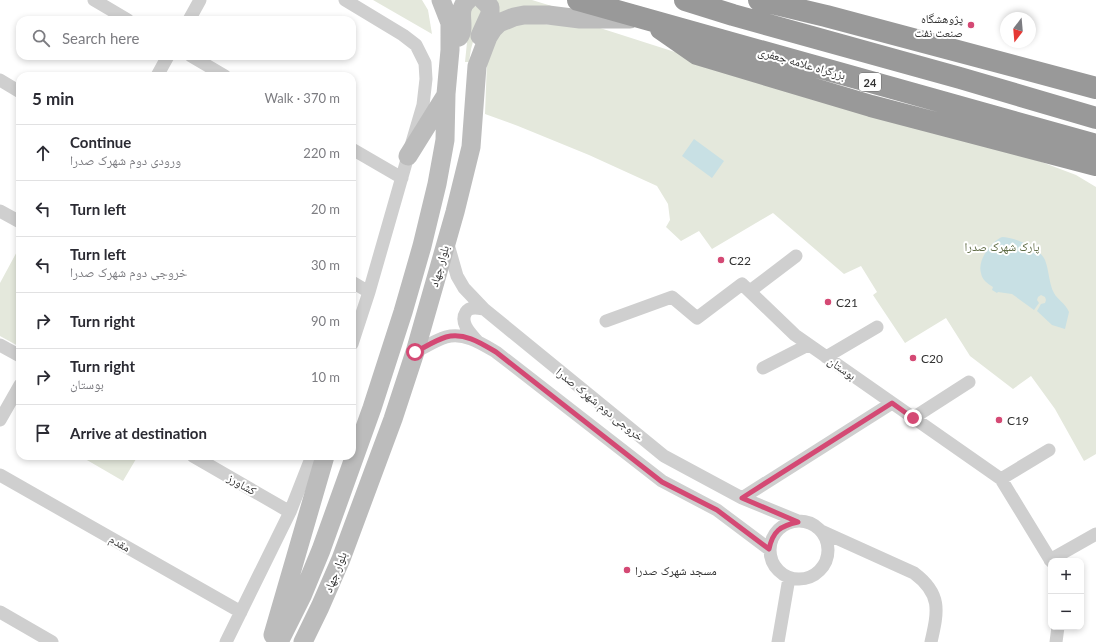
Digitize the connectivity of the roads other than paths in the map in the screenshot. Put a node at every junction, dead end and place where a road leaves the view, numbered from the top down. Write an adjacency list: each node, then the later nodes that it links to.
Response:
1 (94, 0): 10 (street)
2 (200, 0): 11 (street)
3 (345, 0): 27 (street)
4 (441, 0): 13 (street, بلوار جهاد)
5 (468, 0): 13 (street)
6 (483, 0): 16 (street)
7 (578, 0): 12 (highway, بزرگراه علامه جعفری / 24)
8 (685, 0): 23 (highway, 24)
9 (759, 0): 20 (highway)
10 (121, 16)
11 (191, 16)
12 (645, 18): 16 (street, بلوار جهاد); 24 (highway, بزرگراه علامه جعفری / 24); 26 (highway)
13 (450, 50): 22 (street, بلوار جهاد)
14 (166, 60): 17 (street)
15 (198, 60): 18 (street)
16 (477, 66): 33 (street, بلوار جهاد)
17 (159, 72)
18 (218, 72)
19 (0, 80): 21 (street)
20 (1096, 88)
21 (16, 90)
22 (446, 94): 27 (street); 55 (street, بلوار جهاد)
23 (1096, 118)
24 (1096, 145)
25 (356, 151): 29 (street)
26 (1041, 151): 28 (highway); 30 (highway)
27 (408, 156): 29 (street)
28 (1096, 165)
29 (402, 178): 37 (street)
30 (1096, 178)
31 (0, 211): 32 (street)
32 (16, 220)
33 (446, 239): 38 (street, خروجی دوم شهرک صدرا); 45 (street, بلوار جهاد)
34 (796, 256): 36 (street)
35 (356, 284): 37 (street)
36 (750, 291): 39 (street); 44 (street, بوستان)
37 (369, 292): 41 (street)
38 (484, 309): 42 (street); 62 (street, خروجی دوم شهرک صدرا)
39 (606, 321)
40 (877, 327): 47 (street)
41 (356, 332)
42 (478, 342): 45 (street); 67 (street)
43 (0, 344): 46 (street)
44 (808, 345): 47 (street, بوستان); 48 (street)
45 (415, 352): 78 (street, بلوار جهاد)
46 (16, 354)
47 (826, 357): 51 (street, بوستان)
48 (763, 368)
49 (968, 382): 52 (street)
50 (16, 392): 53 (street)
51 (892, 403): 52 (street, بوستان); 62 (street)
52 (913, 418): 61 (street, بوستان)
53 (0, 420)
54 (1049, 450): 61 (street)
55 (356, 453)
56 (200, 460): 63 (street, کشاورز)
57 (310, 460): 63 (street)
58 (324, 460): 76 (street)
59 (353, 460): 77 (street, بلوار جهاد)
60 (0, 475): 71 (street, مقدم)
61 (1001, 479): 68 (street, بوستان)
62 (742, 498): 64 (street, خروجی دوم شهرک صدرا)
63 (290, 512): 71 (street)
64 (798, 522): 65 (street); 67 (street)
65 (820, 531): 70 (street); 80 (street)
66 (1096, 534): 69 (street)
67 (769, 549): 70 (street)
68 (1049, 558)
69 (1056, 558)
70 (789, 578): 79 (street)
71 (240, 612): 75 (street)
72 (0, 614): 74 (street)
73 (1058, 630): 81 (street)
74 (52, 642)
75 (226, 642)
76 (271, 642)
77 (279, 642)
78 (303, 642)
79 (778, 642)
80 (931, 642)
81 (1056, 642)

